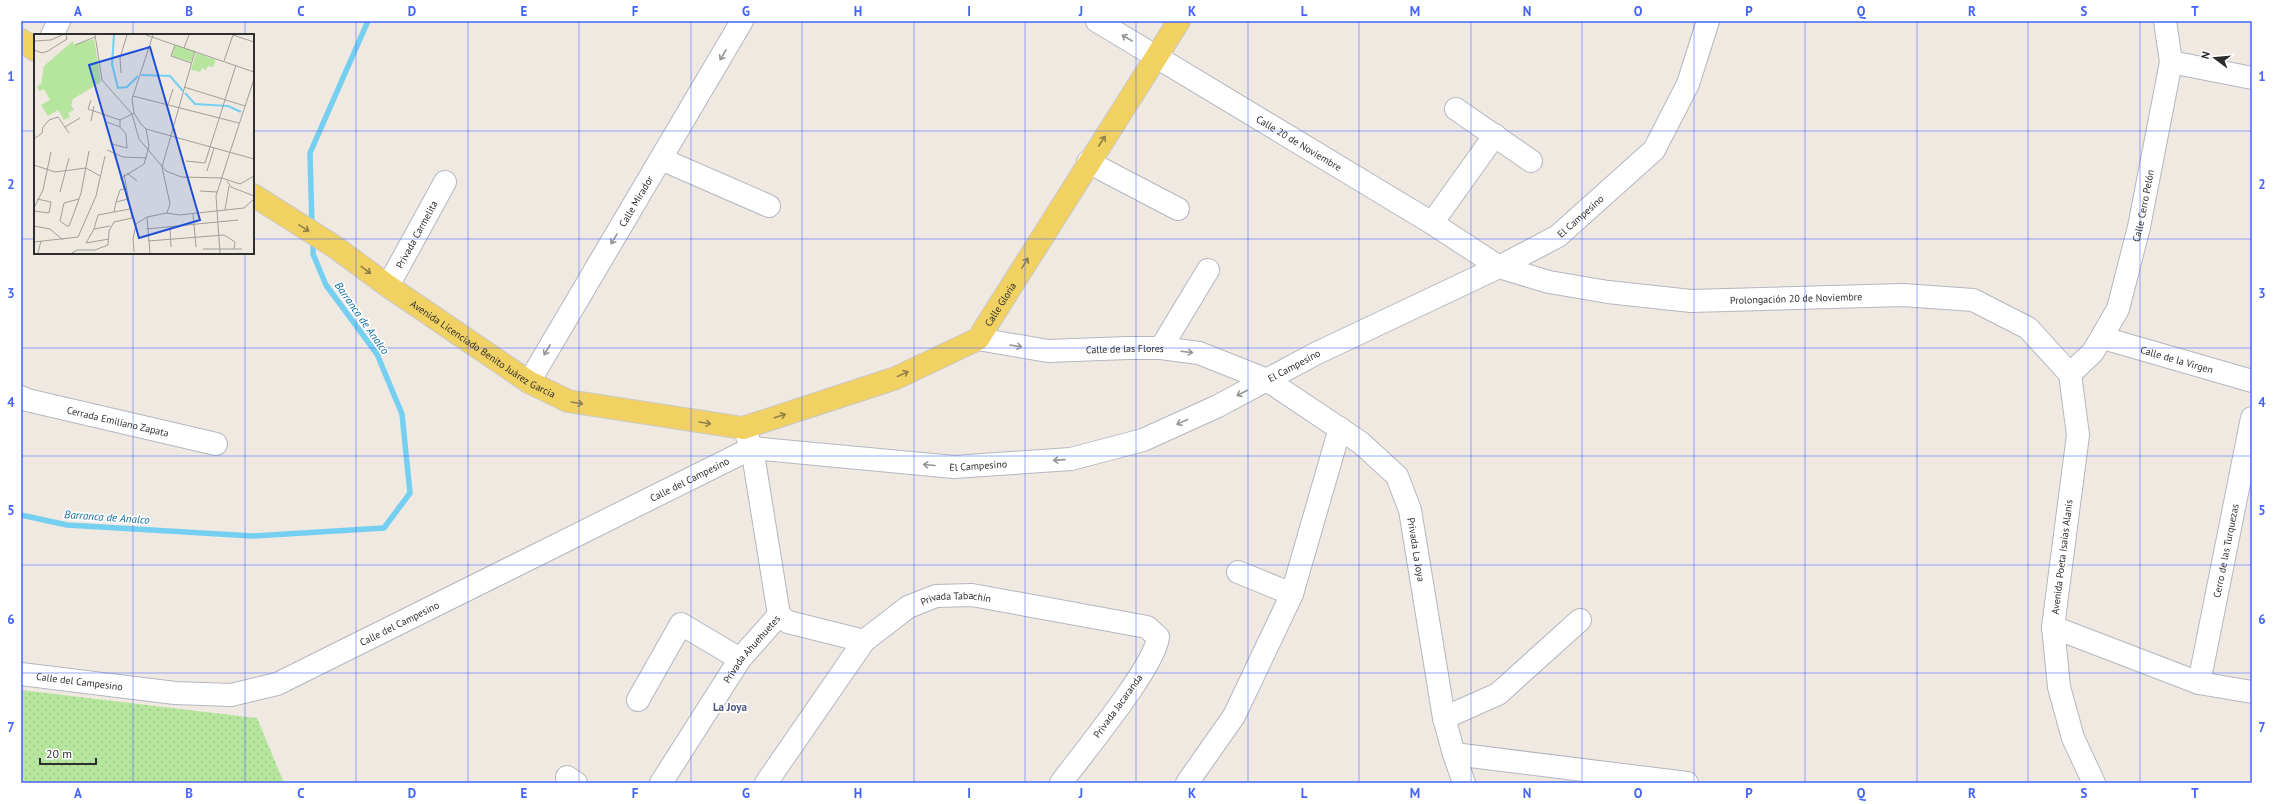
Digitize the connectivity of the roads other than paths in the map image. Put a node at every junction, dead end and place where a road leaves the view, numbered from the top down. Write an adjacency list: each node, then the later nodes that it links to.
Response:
1 (59, 21): 7 (street)
2 (742, 21): 15 (street, Calle Mirador, one-way to 15)
3 (1097, 21): 10 (street, Calle 20 de Noviembre, one-way to 3)
4 (1179, 21): 10 (main road, Calle Gloria)
5 (1708, 21): 23 (street, El Campesino)
6 (2165, 21): 11 (street, Calle Cerro Pelón)
7 (52, 34)
8 (21, 40): 9 (main road)
9 (34, 49)
10 (1158, 56): 17 (main road, Calle Gloria, one-way to 10); 22 (street, Calle 20 de Noviembre)
11 (2171, 62): 12 (street); 26 (street, Calle Cerro Pelón)
12 (2252, 78)
13 (1456, 109): 14 (street)
14 (1495, 135): 16 (street); 22 (street)
15 (661, 159): 20 (street); 32 (street, Calle Mirador, one-way to 32)
16 (1531, 161)
17 (1088, 162): 21 (street); 27 (main road, Calle Gloria, one-way to 17)
18 (445, 182): 25 (street, Privada Carmelita)
19 (254, 196): 25 (main road, Avenida Licenciado Benito Juárez García, one-way to 25)
20 (769, 206)
21 (1178, 209)
22 (1432, 223): 23 (street, Calle 20 de Noviembre)
23 (1499, 267): 29 (street, Prolongación 20 de Noviembre); 30 (street, El Campesino)
24 (1208, 270): 28 (street)
25 (388, 286): 32 (main road, Avenida Licenciado Benito Juárez García)
26 (2103, 338): 29 (street, Calle Cerro Pelón); 31 (street, Calle de la Virgen)
27 (978, 339): 28 (street, Calle de las Flores, one-way to 28); 35 (main road, one-way to 27)
28 (1161, 348): 30 (street, Calle de las Flores, one-way to 30)
29 (2070, 374): 44 (street, Avenida Poeta Isaías Alanís)
30 (1267, 380): 36 (street, Privada La Joya); 38 (street, El Campesino, one-way to 38)
31 (2252, 381)
32 (529, 382): 35 (main road, Avenida Licenciado Benito Juárez García, one-way to 35)
33 (21, 397): 37 (street, Cerrada Emiliano Zapata)
34 (2252, 418): 48 (street, Cerro de las Turquezas)
35 (743, 428): 38 (street, Privada Ahuehuetes)
36 (1340, 428): 40 (street); 51 (street, Privada La Joya)
37 (216, 444)
38 (752, 448): 41 (street, Privada Ahuehuetes); 47 (street, Calle del Campesino)
39 (1238, 572): 40 (street)
40 (1292, 594): 57 (street)
41 (779, 615): 45 (street); 46 (street, Privada Ahuehuetes)
42 (1580, 620): 51 (street)
43 (1147, 627): 45 (street, Privada Tabachín); 56 (street, Privada Jacaranda)
44 (2053, 627): 48 (street, Avenida Poeta Isaías Alanís); 60 (street)
45 (864, 642): 55 (street, Privada Tabachín)
46 (740, 659): 50 (street); 54 (street, Privada Ahuehuetes)
47 (21, 674)
48 (2199, 683): 49 (street, Avenida Poeta Isaías Alanís)
49 (2252, 692)
50 (638, 700)
51 (1444, 718): 52 (street, Privada La Joya)
52 (1454, 754): 53 (street); 58 (street, Privada La Joya)
53 (1622, 779): 59 (street)
54 (661, 783)
55 (766, 783)
56 (1061, 783)
57 (1187, 783)
58 (1464, 783)
59 (1687, 783)
60 (2094, 783)

